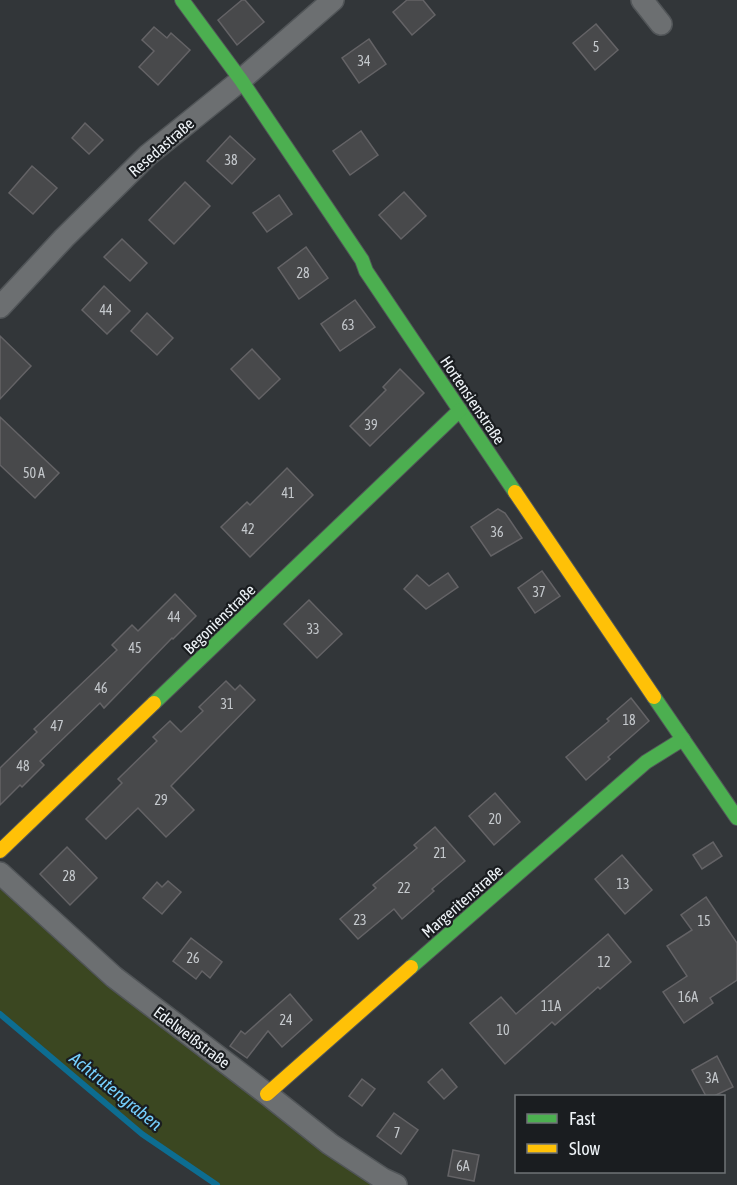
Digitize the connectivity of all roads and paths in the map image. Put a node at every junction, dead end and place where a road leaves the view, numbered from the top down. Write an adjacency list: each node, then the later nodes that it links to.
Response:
1 (182, 0): 5 (street, Hortensienstraße)
2 (333, 0): 5 (street, Resedastraße)
3 (642, 0): 4 (street)
4 (662, 24)
5 (241, 80): 6 (street, Resedastraße); 7 (street, Hortensienstraße)
6 (0, 307)
7 (460, 410): 8 (street, Hortensienstraße); 10 (street, Begonienstraße)
8 (683, 739): 9 (street, Hortensienstraße); 12 (street, Margeritenstraße)
9 (737, 818)
10 (0, 851)
11 (0, 873): 12 (street, Edelweißstraße)
12 (267, 1094): 13 (street, Edelweißstraße)
13 (396, 1185)

